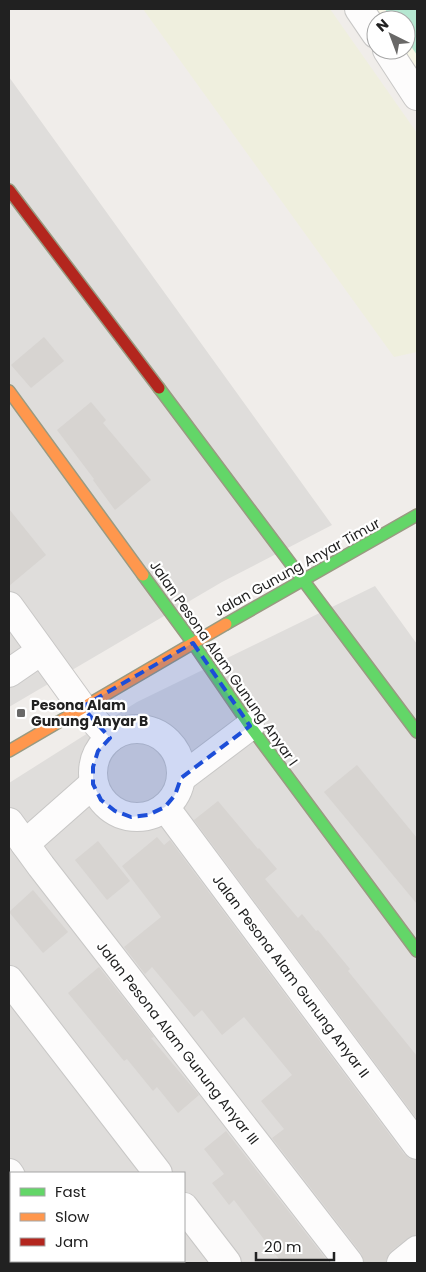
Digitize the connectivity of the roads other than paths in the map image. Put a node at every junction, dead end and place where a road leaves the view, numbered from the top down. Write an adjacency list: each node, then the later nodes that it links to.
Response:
1 (394, 60): 2 (street)
2 (417, 96)
3 (9, 190): 6 (street)
4 (9, 391): 8 (street, Jalan Pesona Alam Gunung Anyar I)
5 (417, 515): 6 (street, Jalan Gunung Anyar Timur)
6 (304, 580): 8 (street, Jalan Gunung Anyar Timur); 13 (street)
7 (9, 606): 9 (street)
8 (193, 643): 11 (street, Jalan Gunung Anyar Timur); 12 (street, Jalan Pesona Alam Gunung Anyar I)
9 (41, 651): 10 (street); 11 (street)
10 (9, 673)
11 (82, 707): 14 (street); 15 (street, Jalan Gunung Anyar Timur)
12 (250, 726): 16 (street); 21 (street, Jalan Pesona Alam Gunung Anyar I)
13 (417, 732)
14 (110, 738): 16 (street); 17 (street)
15 (9, 751)
16 (181, 778): 18 (street)
17 (94, 784): 18 (street); 20 (street)
18 (165, 807): 23 (street, Jalan Pesona Alam Gunung Anyar II)
19 (9, 822): 20 (street, Jalan Pesona Alam Gunung Anyar III)
20 (25, 844): 28 (street, Jalan Pesona Alam Gunung Anyar III)
21 (417, 951)
22 (9, 980): 24 (street)
23 (417, 1145)
24 (157, 1172)
25 (185, 1208): 27 (street)
26 (417, 1250): 29 (street)
27 (227, 1263)
28 (349, 1263)
29 (401, 1263)

